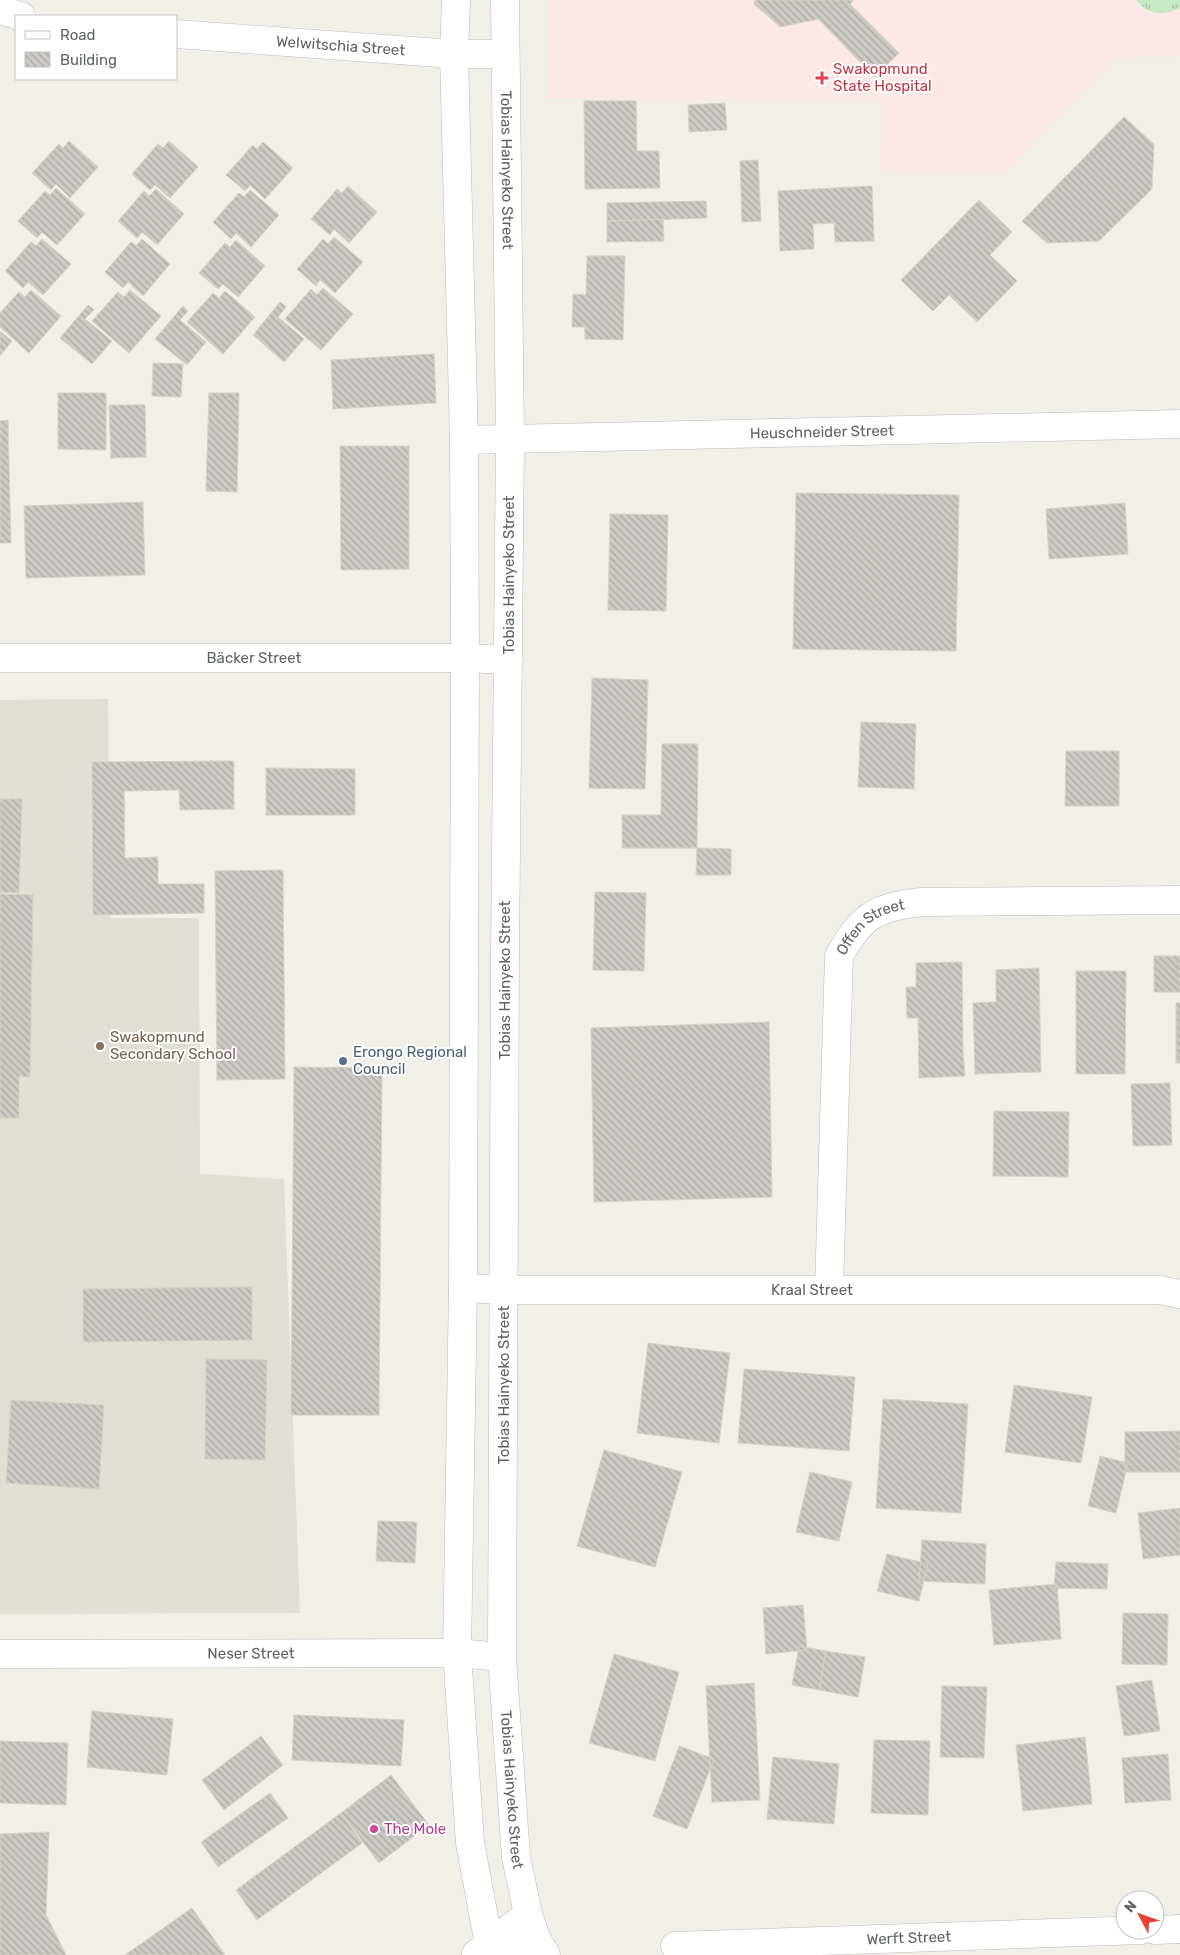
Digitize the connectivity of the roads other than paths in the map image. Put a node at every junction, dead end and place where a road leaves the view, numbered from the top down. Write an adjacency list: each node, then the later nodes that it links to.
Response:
1 (456, 0): 6 (street)
2 (505, 0): 7 (street, Tobias Hainyeko Street)
3 (0, 10): 4 (street)
4 (18, 15)
5 (178, 34): 6 (street, Welwitschia Street)
6 (454, 54): 7 (street, Welwitschia Street); 10 (street)
7 (504, 54): 9 (street, Tobias Hainyeko Street)
8 (1180, 424): 9 (street, Heuschneider Street)
9 (510, 439): 10 (street, Heuschneider Street); 13 (street, Tobias Hainyeko Street)
10 (464, 440): 12 (street)
11 (0, 658): 12 (street, Bäcker Street)
12 (465, 658): 13 (street, Bäcker Street); 15 (street)
13 (508, 660): 18 (street, Tobias Hainyeko Street)
14 (1180, 900): 16 (street, Offen Street)
15 (463, 1288): 18 (street, Kraal Street); 19 (street)
16 (829, 1289): 17 (street, Kraal Street); 18 (street, Kraal Street)
17 (1173, 1289)
18 (504, 1290): 21 (street, Tobias Hainyeko Street)
19 (457, 1653): 20 (street, Neser Street); 21 (street, Neser Street); 28 (street)
20 (0, 1654)
21 (502, 1656): 22 (street, Tobias Hainyeko Street)
22 (528, 1914): 27 (street, Tobias Hainyeko Street); 28 (street)
23 (1180, 1929): 24 (street)
24 (1165, 1930)
25 (1115, 1931): 26 (street, Werft Street)
26 (675, 1946)
27 (534, 1950)
28 (486, 1951)

